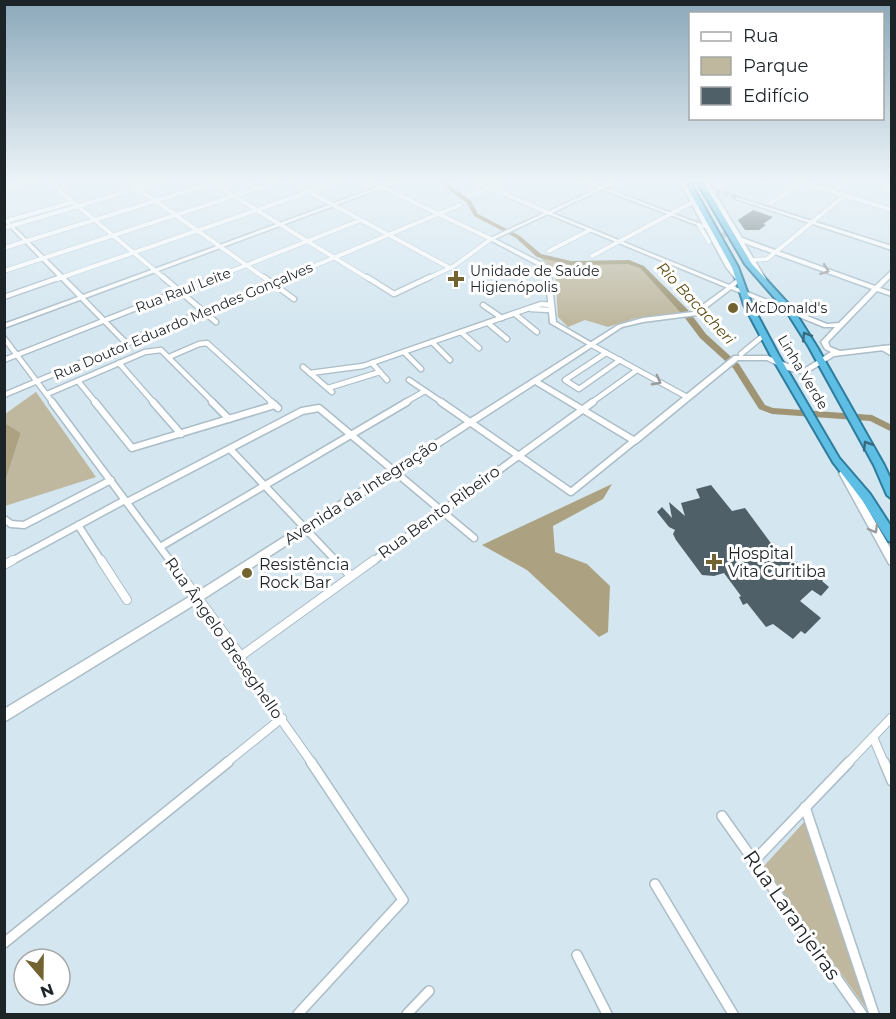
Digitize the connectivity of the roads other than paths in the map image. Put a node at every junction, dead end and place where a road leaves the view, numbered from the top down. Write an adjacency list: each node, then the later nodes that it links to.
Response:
1 (14, 228): 30 (street)
2 (70, 228): 30 (street)
3 (103, 228): 27 (street)
4 (140, 228): 27 (street)
5 (192, 228): 25 (street)
6 (207, 228): 25 (street)
7 (274, 228): 34 (street)
8 (285, 228): 31 (street)
9 (342, 228): 31 (street, Rua Raul Leite)
10 (375, 228): 26 (street)
11 (406, 228): 26 (street, Rua Doutor Eduardo Mendes Gonçalves)
12 (467, 228): 28 (street)
13 (516, 228): 28 (street)
14 (584, 228): 24 (street)
15 (645, 228): 32 (street)
16 (702, 228): 33 (street)
17 (707, 228): 50 (main road)
18 (713, 228): 50 (highway, Linha Verde)
19 (727, 228): 54 (highway, Linha Verde)
20 (731, 228): 43 (main road)
21 (736, 228): 38 (street)
22 (805, 228): 38 (street)
23 (829, 228): 36 (main road)
24 (590, 230): 32 (street); 37 (street)
25 (197, 231): 34 (street); 39 (street)
26 (389, 235): 41 (street, Rua Doutor Eduardo Mendes Gonçalves); 45 (street)
27 (113, 236): 39 (street); 42 (street)
28 (491, 239): 45 (street); 62 (street)
29 (742, 240): 38 (main road)
30 (27, 241): 35 (street); 42 (street)
31 (308, 241): 41 (street); 44 (street, Rua Raul Leite)
32 (619, 242): 40 (street); 52 (street)
33 (709, 242)
34 (220, 247): 44 (street); 46 (street)
35 (4, 248)
36 (891, 248)
37 (549, 251)
38 (776, 252): 43 (street); 53 (main road, one-way to 53)
39 (134, 253): 46 (street); 49 (street)
40 (592, 256)
41 (334, 258): 45 (street); 51 (street, Rua Doutor Eduardo Mendes Gonçalves)
42 (44, 259): 47 (street); 49 (street)
43 (751, 260): 54 (main road)
44 (246, 265): 51 (street); 55 (street, Rua Raul Leite)
45 (450, 268)
46 (155, 271): 55 (street); 59 (street)
47 (4, 272)
48 (891, 272): 53 (main road)
49 (62, 278): 58 (street); 59 (street)
50 (739, 280): 52 (street); 56 (highway, Linha Verde)
51 (272, 284): 60 (street); 64 (street, Rua Doutor Eduardo Mendes Gonçalves)
52 (730, 287): 56 (main road); 79 (main road, Avenida da Integração)
53 (875, 288): 57 (main road); 70 (main road)
54 (770, 290): 63 (highway, Linha Verde)
55 (180, 291): 64 (street); 67 (street, Rua Raul Leite)
56 (743, 292): 63 (main road); 74 (highway, Linha Verde)
57 (891, 294)
58 (4, 297)
59 (82, 298): 67 (street); 71 (street)
60 (294, 299)
61 (483, 305): 66 (street)
62 (551, 308): 65 (street); 79 (street)
63 (790, 311): 70 (main road); 93 (highway, Linha Verde, one-way to 63)
64 (204, 312): 68 (street); 78 (street, Rua Doutor Eduardo Mendes Gonçalves)
65 (515, 314): 66 (street); 73 (street)
66 (502, 318): 69 (street)
67 (105, 321): 78 (street); 88 (street, Rua Raul Leite)
68 (216, 322)
69 (488, 323): 72 (street); 76 (street)
70 (838, 325): 85 (main road)
71 (4, 326)
72 (460, 332): 77 (street); 81 (street)
73 (537, 332)
74 (764, 335): 86 (street); 95 (highway, Linha Verde)
75 (4, 338): 88 (street, Rua Ângelo Breseghello)
76 (507, 339)
77 (432, 342): 83 (street); 91 (street)
78 (127, 344): 101 (street, Rua Doutor Eduardo Mendes Gonçalves)
79 (590, 344): 84 (street); 105 (main road, Avenida da Integração)
80 (891, 347): 82 (main road)
81 (478, 348)
82 (882, 348): 85 (main road); 87 (street)
83 (404, 352): 94 (street); 98 (street)
84 (606, 353): 92 (street); 92 (street)
85 (839, 353): 93 (main road)
86 (741, 354)
87 (891, 354)
88 (17, 355): 90 (street, Rua Raul Leite); 106 (street, Rua Ângelo Breseghello)
89 (169, 357): 96 (street); 114 (street); 114 (street)
90 (4, 360)
91 (450, 360)
92 (620, 360): 99 (street)
93 (821, 361): 95 (main road); 122 (highway, Linha Verde, one-way to 93)
94 (372, 363): 100 (street); 102 (street)
95 (780, 363): 112 (main road); 121 (highway, Linha Verde)
96 (120, 364): 107 (street); 116 (street)
97 (303, 367): 102 (street)
98 (421, 369)
99 (637, 370): 112 (street, one-way to 112); 113 (street, Rua Bento Ribeiro)
100 (380, 372): 102 (street); 103 (street)
101 (56, 373): 106 (street, Rua Doutor Eduardo Mendes Gonçalves); 108 (street)
102 (310, 373)
103 (387, 380)
104 (409, 380): 109 (street)
105 (534, 380): 113 (main road); 115 (main road, Avenida da Integração)
106 (37, 381): 110 (street, Rua Ângelo Breseghello); 111 (street, Rua Doutor Eduardo Mendes Gonçalves)
107 (78, 381): 108 (street); 116 (street)
108 (67, 386): 110 (street)
109 (425, 391): 115 (street); 117 (street)
110 (47, 394): 124 (street, Rua Ângelo Breseghello)
111 (4, 395)
112 (687, 397): 118 (main road)
113 (582, 409): 118 (main road); 120 (street, Rua Bento Ribeiro)
114 (229, 419): 116 (street)
115 (470, 422): 120 (street); 123 (main road, Avenida da Integração)
116 (181, 434)
117 (351, 435): 119 (street); 123 (street); 126 (street)
118 (634, 441): 120 (street)
119 (230, 448): 126 (street); 128 (street)
120 (518, 456): 129 (street, Rua Bento Ribeiro)
121 (836, 460): 134 (highway, Linha Verde); 136 (main road, one-way to 136)
122 (879, 465): 125 (main road); 127 (highway, Linha Verde)
123 (394, 471): 129 (street); 132 (main road, Avenida da Integração)
124 (111, 480): 128 (street, Rua Ângelo Breseghello); 130 (street)
125 (891, 484)
126 (265, 486): 132 (street); 135 (street)
127 (891, 495)
128 (126, 501): 131 (street); 135 (street, Rua Ângelo Breseghello)
129 (441, 511): 133 (street); 138 (street, Rua Bento Ribeiro)
130 (4, 519)
131 (78, 525): 137 (street); 140 (street)
132 (306, 528): 138 (street); 139 (main road, Avenida da Integração)
133 (474, 538)
134 (891, 538)
135 (160, 547): 139 (street, Rua Ângelo Breseghello)
136 (891, 561)
137 (4, 565)
138 (351, 576): 141 (street, Rua Bento Ribeiro)
139 (198, 597): 141 (street, Rua Ângelo Breseghello); 142 (main road, Avenida da Integração)
140 (127, 600)
141 (241, 656): 144 (street, Rua Ângelo Breseghello)
142 (4, 716)
143 (891, 717): 145 (street)
144 (282, 718): 151 (street); 154 (street, Rua Ângelo Breseghello)
145 (873, 737): 146 (street); 147 (street)
146 (891, 781)
147 (805, 807): 149 (street); 159 (street)
148 (722, 816): 149 (street, Rua Laranjeiras)
149 (754, 861): 158 (street, Rua Laranjeiras)
150 (655, 884): 157 (street)
151 (4, 943)
152 (577, 955): 156 (street)
153 (429, 991): 155 (street)
154 (298, 1014)
155 (407, 1014)
156 (607, 1014)
157 (733, 1014)
158 (862, 1014)
159 (874, 1014)

